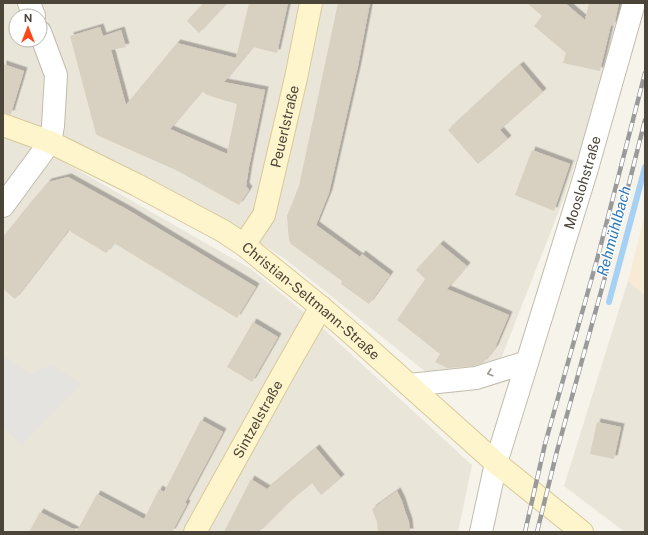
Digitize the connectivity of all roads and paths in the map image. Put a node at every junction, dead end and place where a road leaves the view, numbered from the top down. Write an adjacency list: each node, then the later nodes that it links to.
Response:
1 (311, 3): 7 (main road, Peuerlstraße)
2 (634, 3): 9 (street, Mooslohstraße)
3 (46, 48): 5 (street)
4 (3, 125): 5 (main road, Christian-Seltmann-Straße)
5 (50, 142): 6 (street); 7 (main road, Christian-Seltmann-Straße)
6 (3, 206)
7 (244, 245): 8 (main road, Christian-Seltmann-Straße)
8 (321, 307): 10 (main road, Christian-Seltmann-Straße); 12 (main road, Sintzelstraße)
9 (528, 362): 10 (street, one-way to 10); 11 (street, Mooslohstraße)
10 (409, 385): 11 (main road, Christian-Seltmann-Straße)
11 (496, 463): 13 (street, Mooslohstraße); 14 (main road, Christian-Seltmann-Straße)
12 (195, 532)
13 (481, 532)
14 (582, 532)

